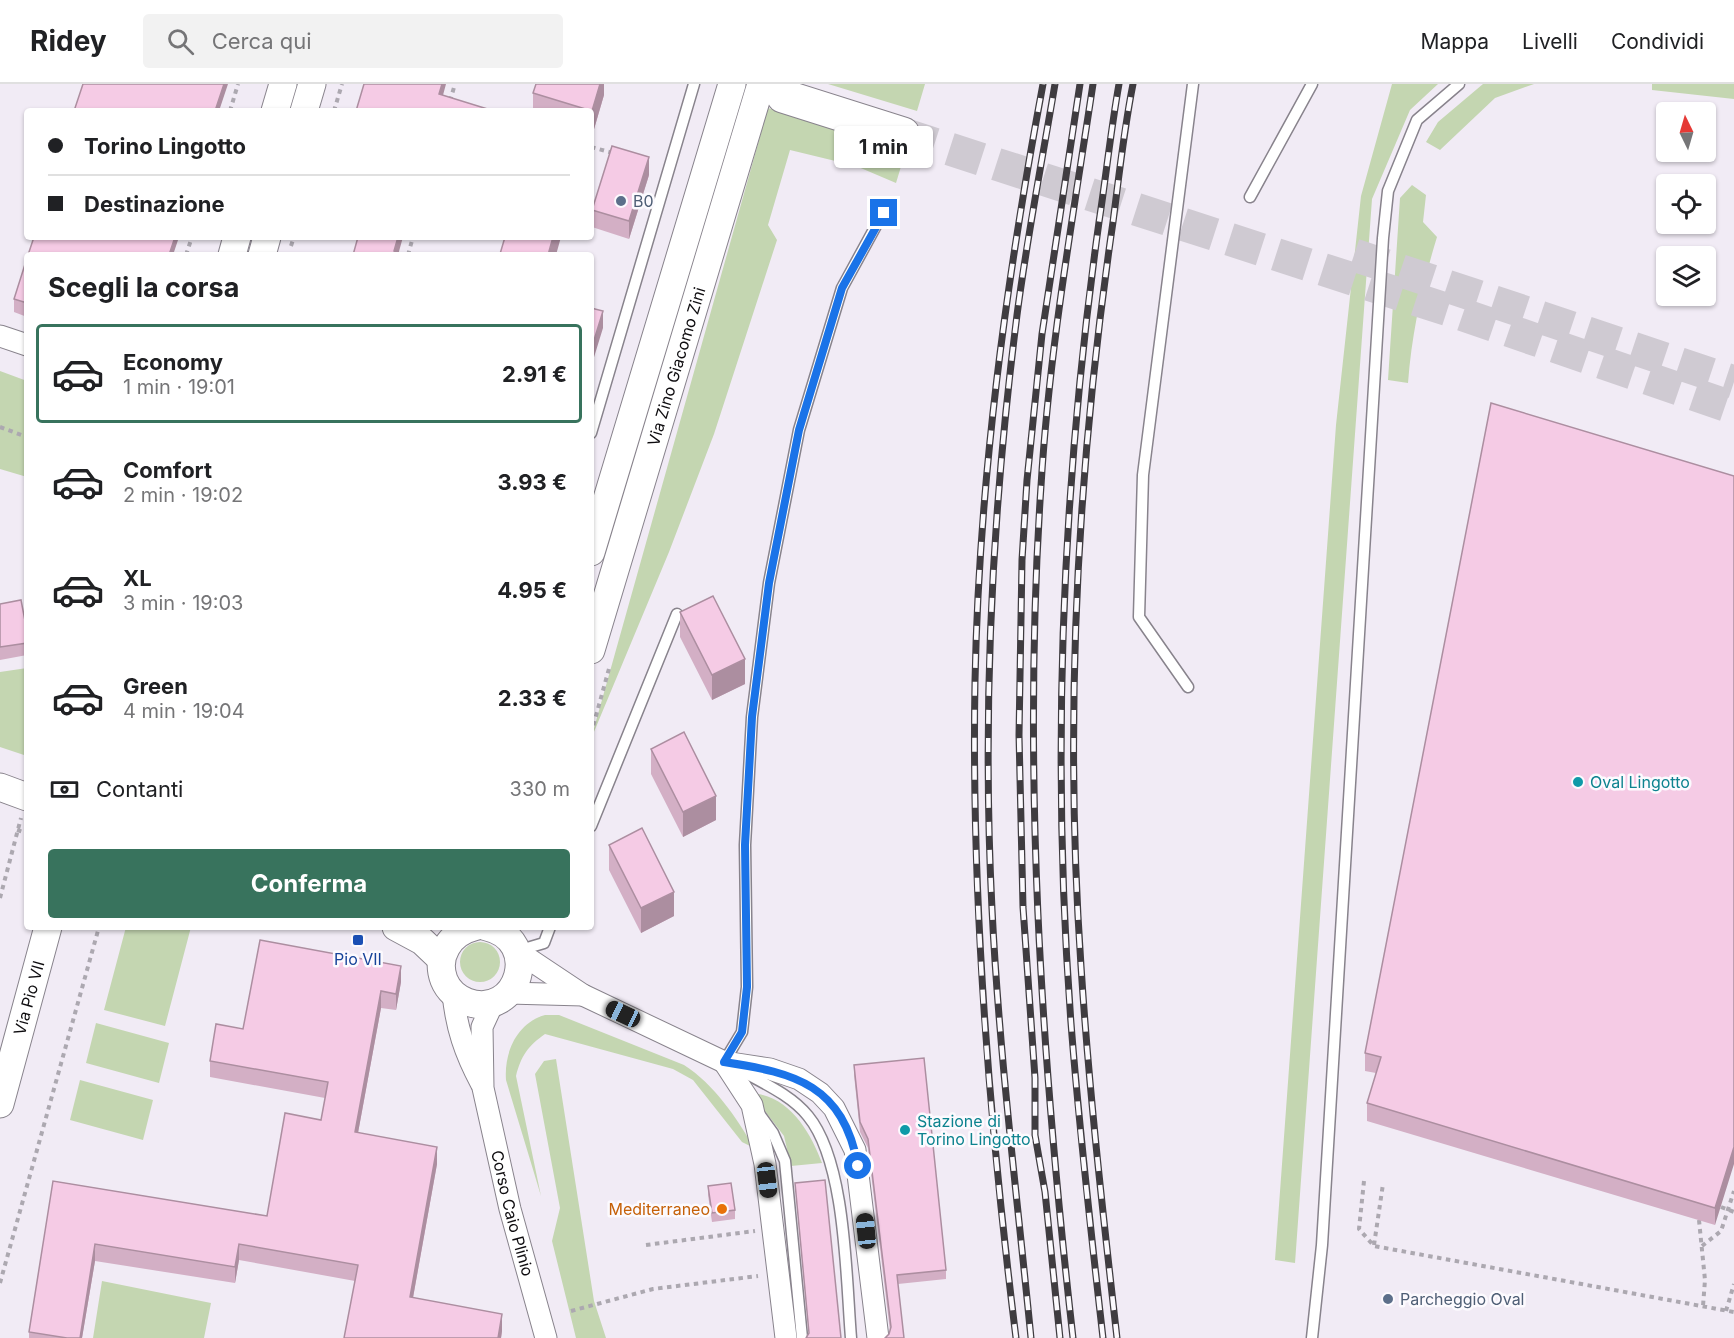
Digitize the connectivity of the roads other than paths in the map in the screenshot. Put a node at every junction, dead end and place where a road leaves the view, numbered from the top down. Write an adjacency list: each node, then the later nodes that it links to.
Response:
1 (283, 84): 10 (street)
2 (312, 84): 11 (street)
3 (694, 84): 16 (lane)
4 (732, 84): 17 (street, Via Zino Giacomo Zini)
5 (819, 84): 9 (main road)
6 (1193, 84): 20 (lane)
7 (1312, 84): 12 (lane)
8 (1459, 84): 41 (lane)
9 (772, 90): 19 (street, Via Zino Giacomo Zini)
10 (275, 108)
11 (305, 108)
12 (1250, 197)
13 (884, 213): 32 (lane)
14 (0, 336): 15 (street)
15 (24, 344)
16 (594, 423)
17 (594, 542)
18 (677, 614): 23 (lane)
19 (594, 641)
20 (1188, 687)
21 (0, 787): 22 (street)
22 (24, 796)
23 (594, 819)
24 (47, 930): 34 (street, Via Pio VII)
25 (402, 930): 28 (street)
26 (549, 930): 27 (lane)
27 (480, 931): 28 (street); 30 (street); 31 (street)
28 (441, 959): 29 (street)
29 (453, 993): 31 (street); 33 (street, Corso Caio Plinio)
30 (583, 995): 31 (street); 32 (street)
31 (500, 998): 33 (street, Corso Caio Plinio)
32 (724, 1062): 35 (street); 39 (lane); 40 (street)
33 (483, 1088): 36 (street, Corso Caio Plinio)
34 (0, 1104)
35 (752, 1105): 37 (street); 38 (lane)
36 (546, 1338)
37 (786, 1338)
38 (802, 1338)
39 (851, 1338)
40 (878, 1338)
41 (1312, 1338)

